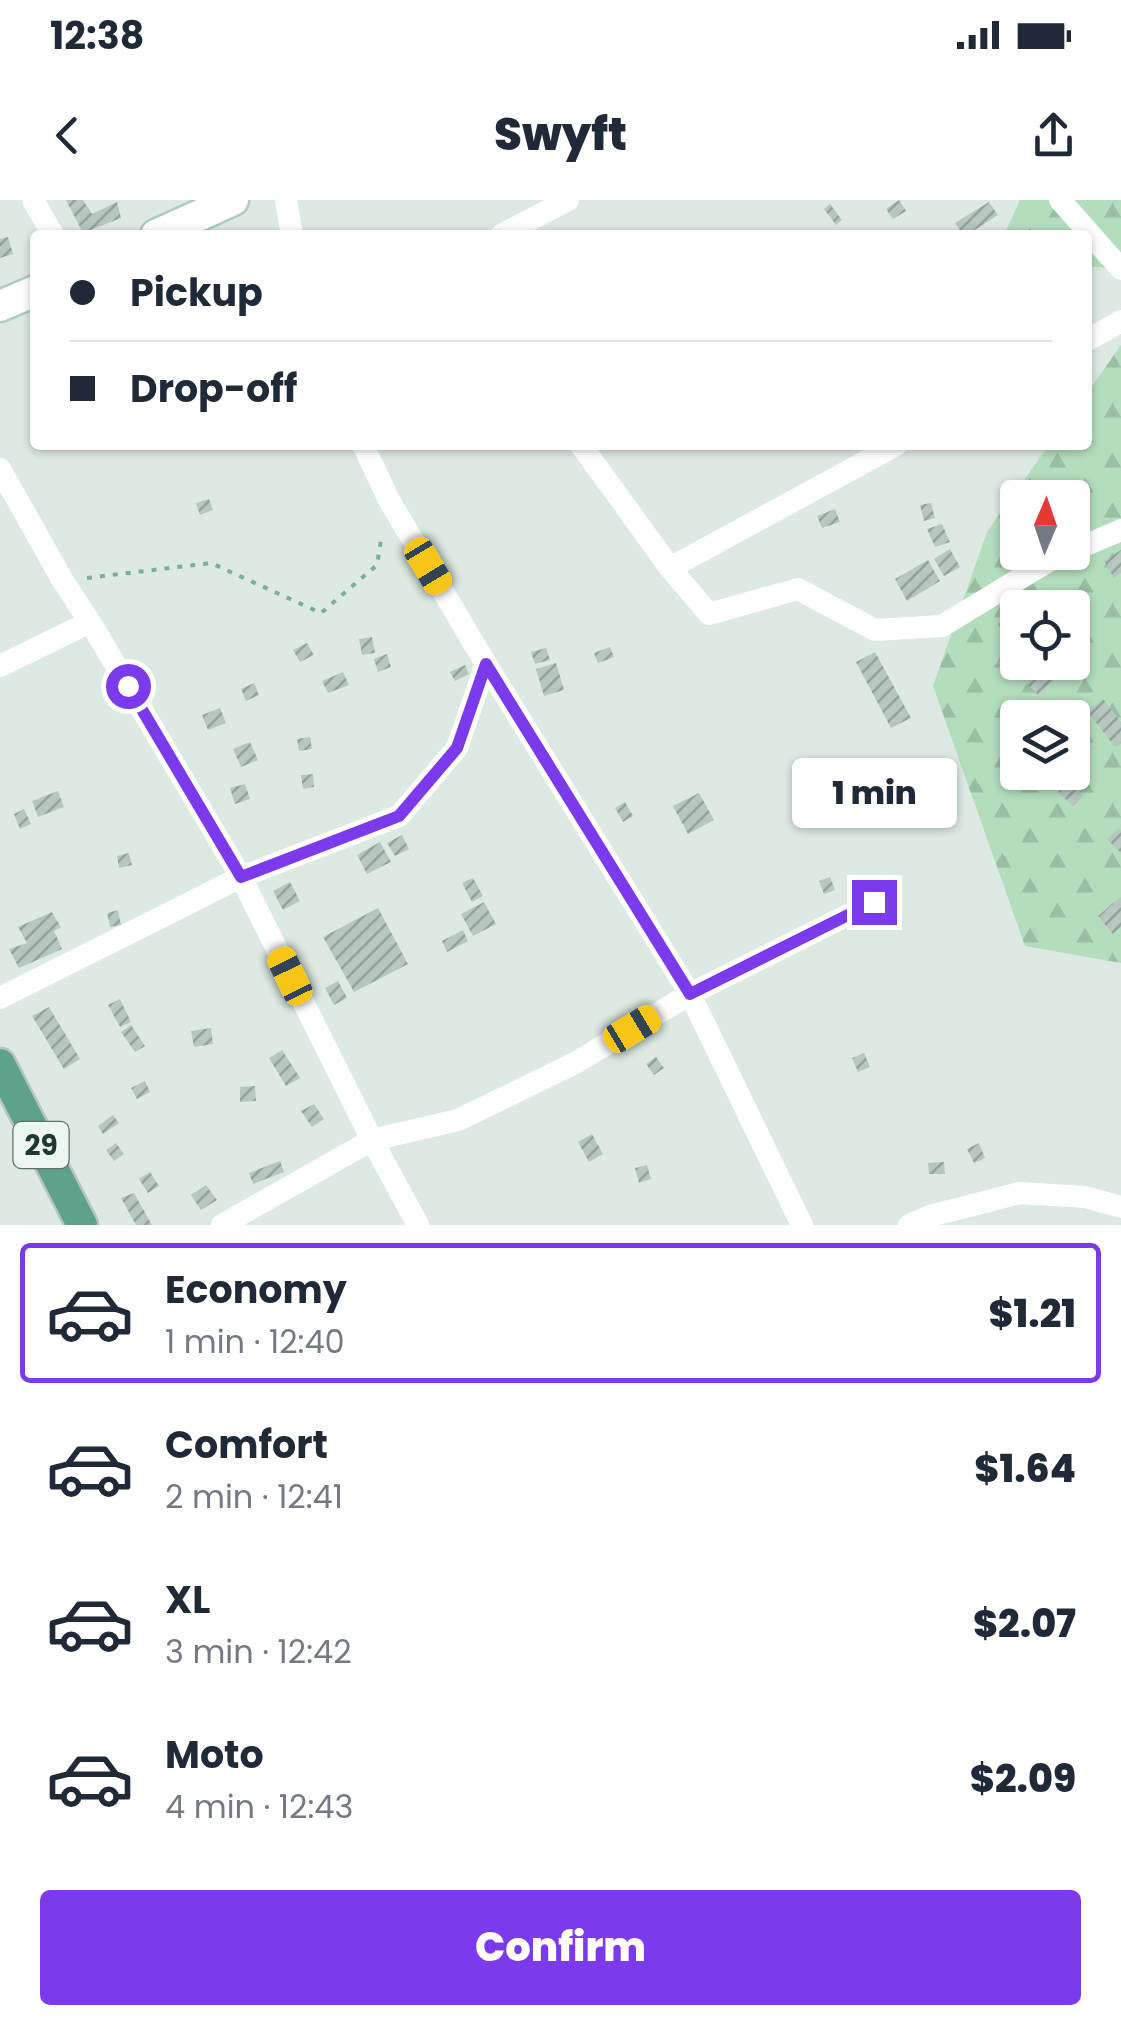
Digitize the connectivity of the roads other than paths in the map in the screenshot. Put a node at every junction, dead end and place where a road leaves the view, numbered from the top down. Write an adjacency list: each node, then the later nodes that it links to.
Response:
1 (33, 200): 6 (street)
2 (233, 200): 7 (main road)
3 (286, 200): 8 (street)
4 (568, 200): 9 (street)
5 (1060, 200): 10 (street)
6 (50, 230)
7 (167, 230)
8 (291, 230)
9 (511, 230)
10 (1087, 230)
11 (1092, 236): 12 (street)
12 (1121, 269)
13 (30, 292): 14 (main road)
14 (0, 306)
15 (1121, 321): 16 (street)
16 (1092, 338)
17 (365, 450): 26 (street)
18 (585, 450): 23 (street)
19 (887, 450): 23 (street)
20 (0, 469): 25 (street)
21 (1121, 530): 22 (street)
22 (1090, 544)
23 (670, 568): 24 (street)
24 (1034, 570)
25 (90, 622): 27 (street); 28 (street)
26 (486, 664): 28 (street); 30 (street)
27 (0, 666)
28 (241, 877): 31 (street); 33 (street)
29 (874, 902): 30 (street)
30 (690, 994): 33 (street); 38 (street)
31 (0, 998)
32 (0, 1064): 35 (main road, 29)
33 (372, 1140): 36 (street); 37 (street)
34 (1121, 1207): 39 (street)
35 (82, 1225)
36 (222, 1225)
37 (418, 1225)
38 (802, 1225)
39 (910, 1225)

